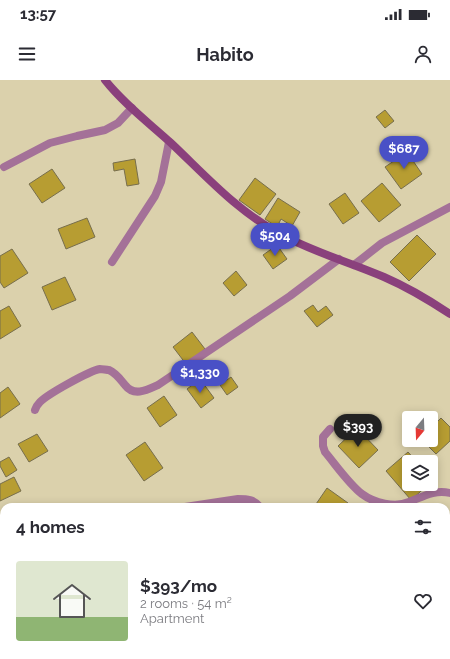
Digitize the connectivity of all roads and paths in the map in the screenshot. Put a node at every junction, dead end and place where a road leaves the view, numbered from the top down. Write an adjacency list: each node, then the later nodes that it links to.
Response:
1 (106, 80): 2 (street)
2 (132, 108): 3 (street); 4 (street)
3 (169, 142): 6 (street); 7 (street)
4 (4, 167)
5 (450, 207): 8 (street)
6 (340, 259): 8 (street); 10 (street)
7 (112, 262)
8 (354, 265): 9 (street)
9 (450, 314)
10 (35, 410)
11 (330, 428): 15 (street)
12 (450, 493): 16 (street)
13 (212, 503): 14 (street)
14 (257, 503)
15 (382, 503)
16 (408, 503)

